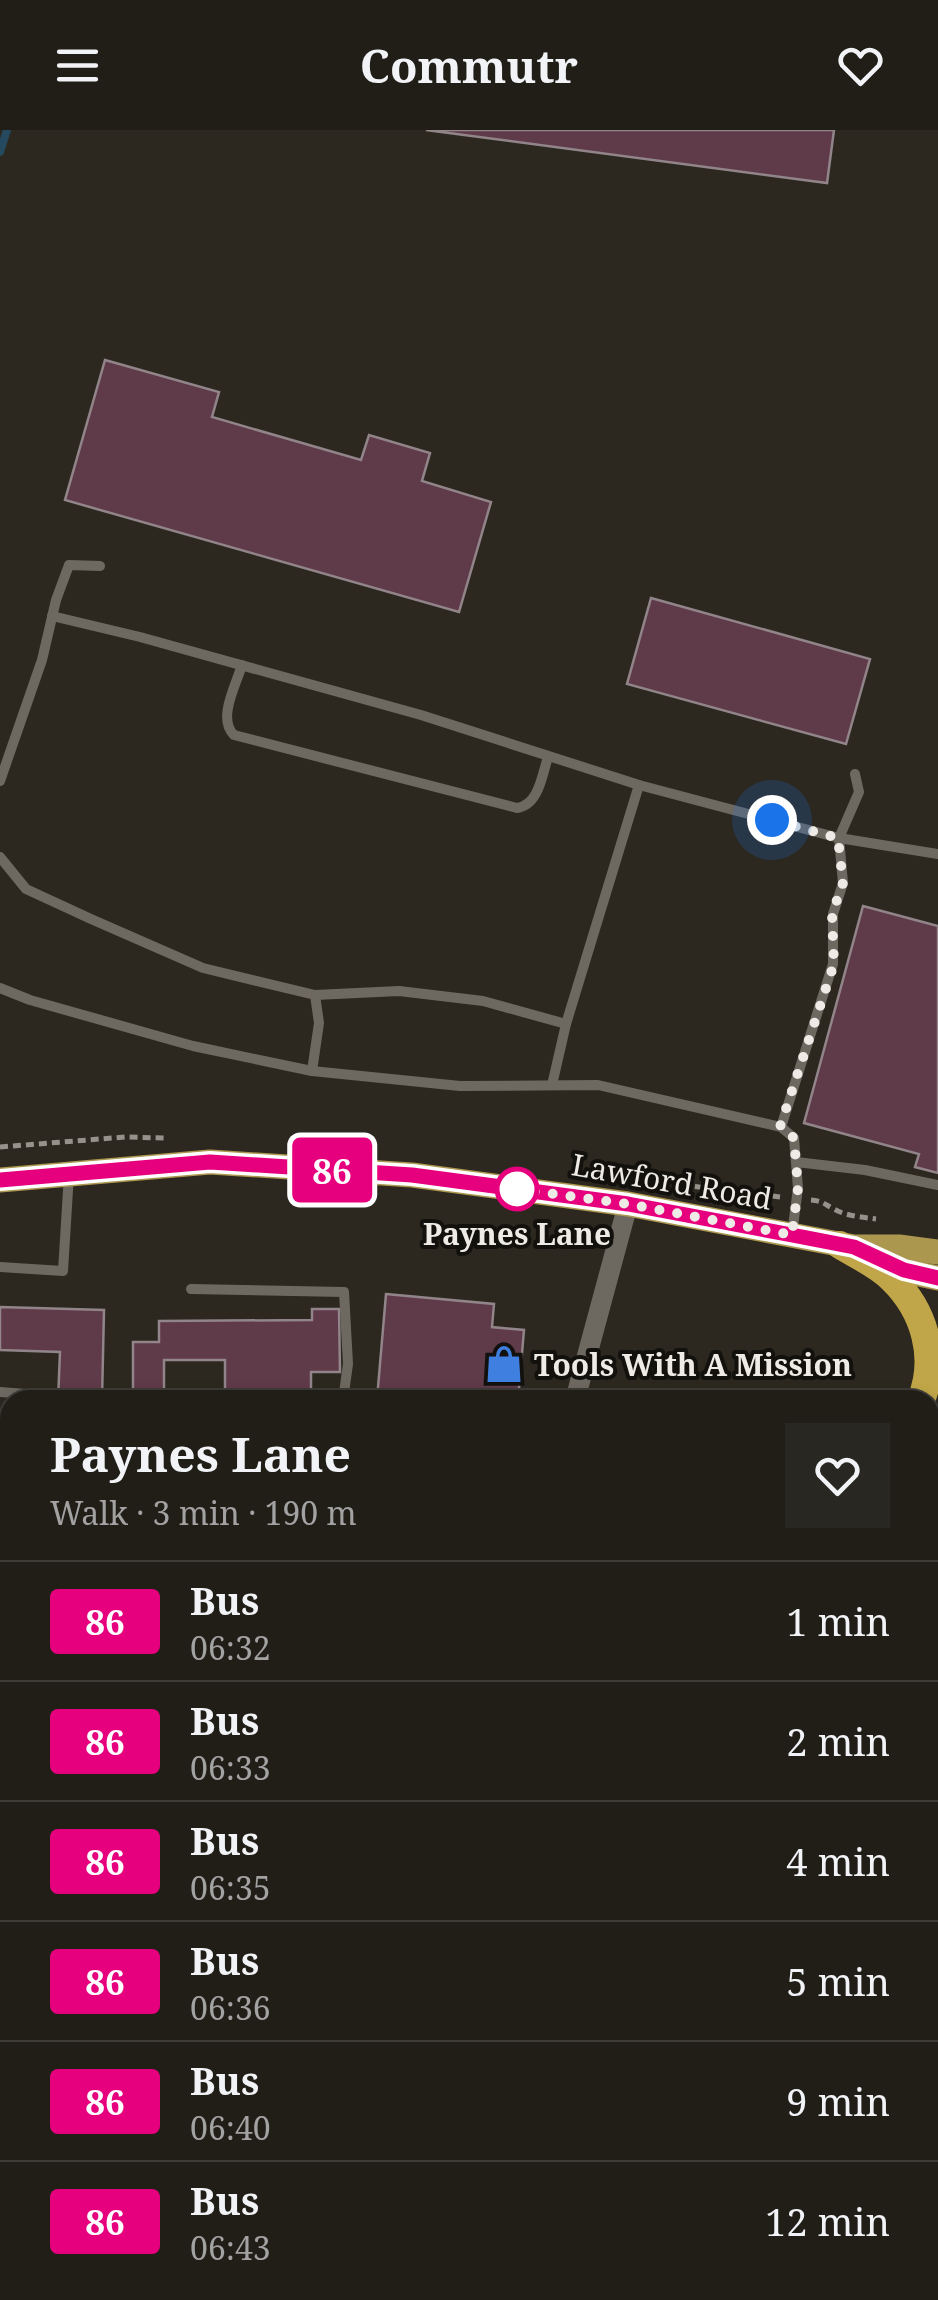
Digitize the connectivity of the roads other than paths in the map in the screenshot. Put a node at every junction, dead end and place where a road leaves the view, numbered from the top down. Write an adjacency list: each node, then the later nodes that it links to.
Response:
1 (100, 566): 2 (lane)
2 (52, 616): 3 (lane); 6 (lane)
3 (242, 665): 4 (lane); 4 (lane)
4 (548, 756): 7 (lane)
5 (855, 774): 8 (lane)
6 (0, 781)
7 (639, 785): 8 (lane); 13 (lane)
8 (838, 838): 9 (lane); 16 (lane)
9 (938, 854)
10 (0, 856): 12 (lane)
11 (0, 988): 14 (lane)
12 (315, 996): 13 (lane); 14 (lane)
13 (566, 1024): 15 (lane)
14 (312, 1071): 15 (lane)
15 (552, 1085): 16 (lane)
16 (780, 1127): 17 (lane)
17 (796, 1162): 20 (lane); 22 (lane)
18 (70, 1173): 19 (main road, Lawford Road); 21 (main road, Lawford Road); 25 (lane)
19 (0, 1180)
20 (938, 1185)
21 (628, 1204): 22 (main road, Lawford Road); 29 (street)
22 (792, 1235): 23 (main road, Lawford Road)
23 (847, 1246): 24 (main road, Lawford Road); 26 (main road, Lawford Road); 30 (highway)
24 (938, 1252)
25 (0, 1266)
26 (938, 1278)
27 (190, 1289): 28 (lane)
28 (345, 1390)
29 (579, 1390)
30 (925, 1390)

